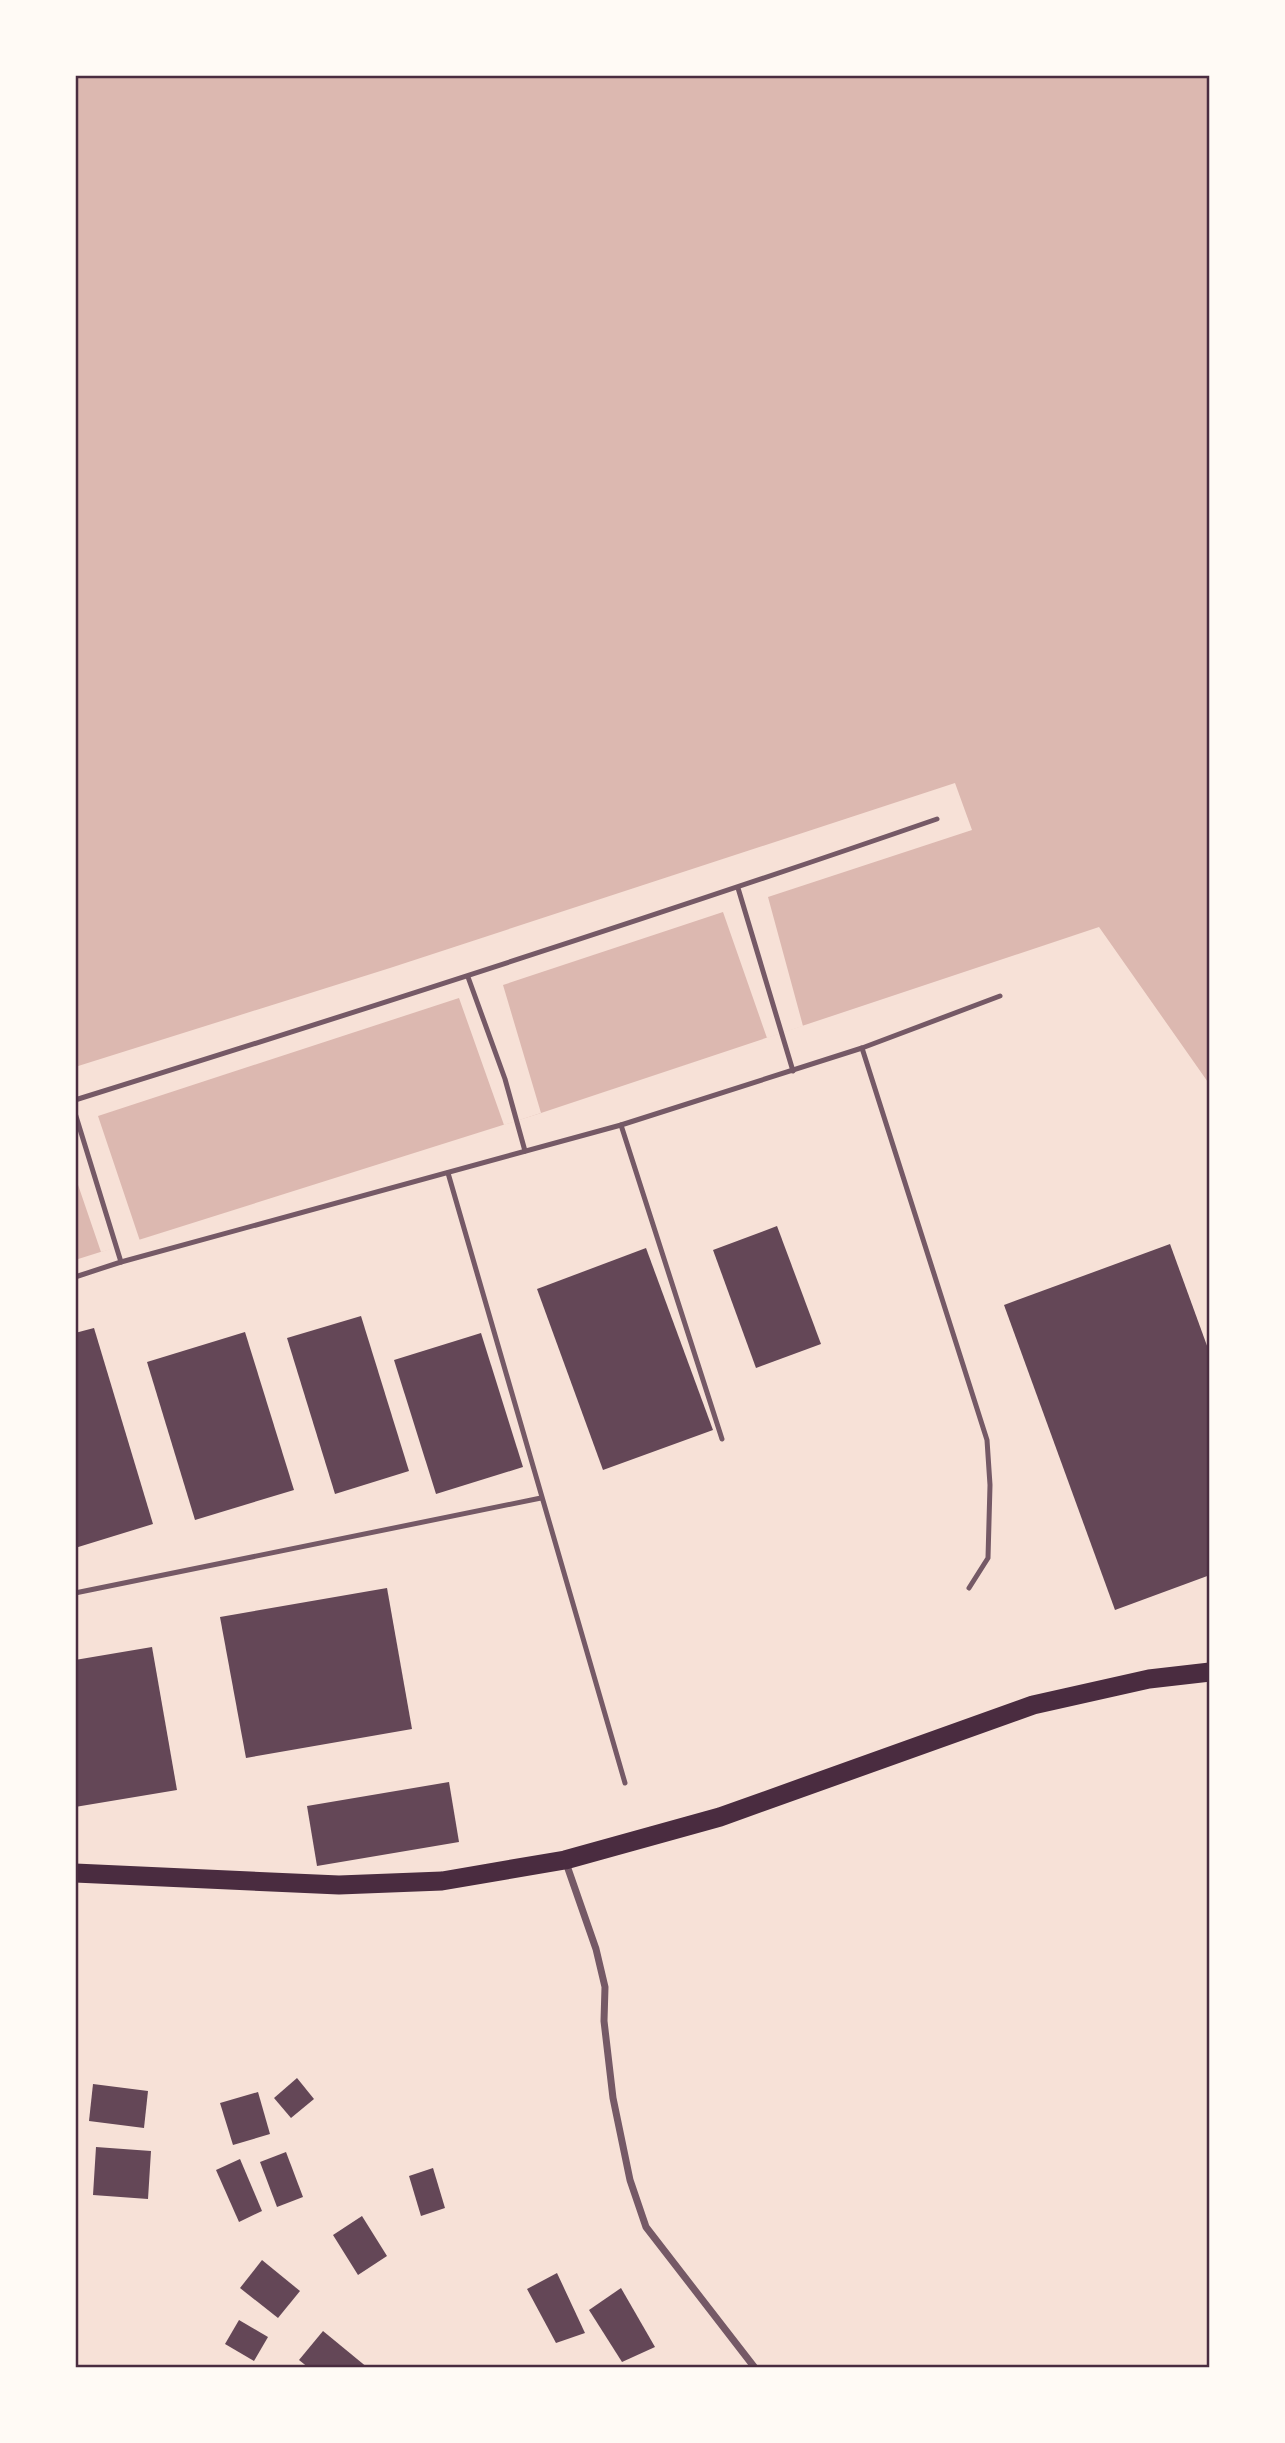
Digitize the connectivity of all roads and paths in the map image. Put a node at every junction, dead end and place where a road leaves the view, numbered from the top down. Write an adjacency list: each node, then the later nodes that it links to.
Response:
1 (937, 819): 2 (lane)
2 (738, 888): 3 (lane); 6 (lane)
3 (468, 977): 7 (lane); 10 (lane)
4 (1000, 996): 5 (lane)
5 (862, 1048): 6 (lane); 16 (lane)
6 (793, 1071): 9 (lane)
7 (75, 1100)
8 (75, 1113): 12 (lane)
9 (621, 1125): 10 (lane); 14 (lane)
10 (525, 1151): 11 (lane)
11 (448, 1173): 12 (lane); 15 (lane)
12 (121, 1262): 13 (lane)
13 (75, 1277)
14 (722, 1439)
15 (541, 1498): 17 (lane); 19 (lane)
16 (970, 1588)
17 (75, 1594)
18 (1210, 1672): 20 (highway)
19 (625, 1783)
20 (565, 1860): 21 (highway); 22 (street)
21 (75, 1873)
22 (755, 2368)

